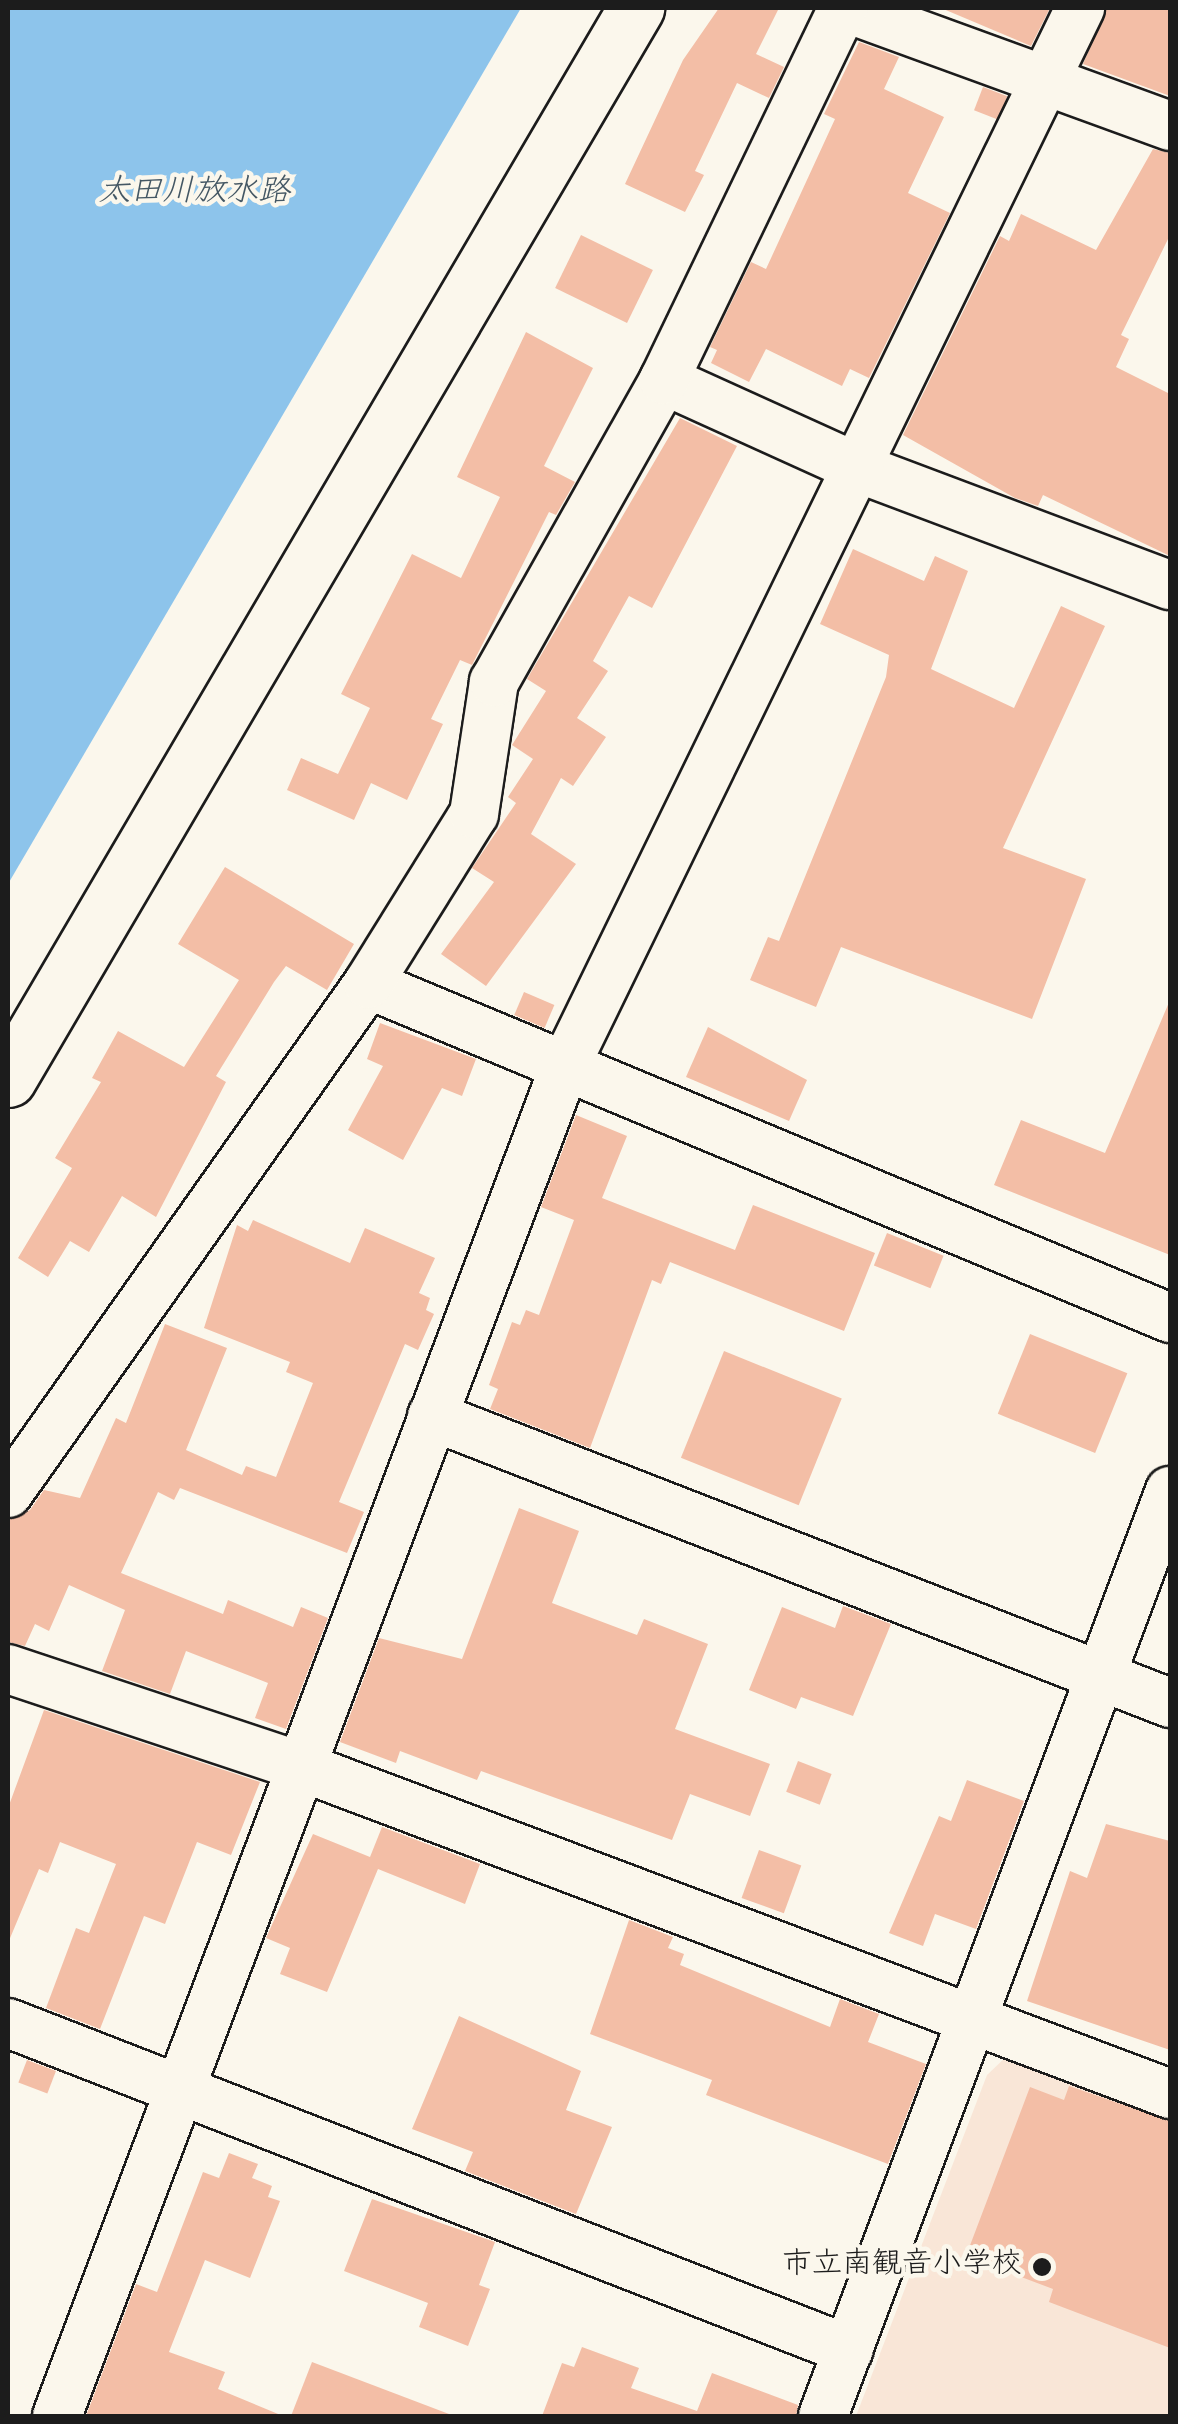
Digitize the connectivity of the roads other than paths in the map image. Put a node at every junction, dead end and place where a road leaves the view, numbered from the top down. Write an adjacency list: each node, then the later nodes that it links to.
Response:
1 (636, 8): 11 (street)
2 (844, 8): 4 (street); 6 (street)
3 (1080, 8): 4 (street)
4 (1044, 82): 5 (street); 7 (street)
5 (1170, 126)
6 (664, 380): 7 (street); 9 (street)
7 (858, 468): 8 (street); 10 (street)
8 (1170, 585)
9 (368, 984): 10 (street); 15 (street)
10 (565, 1066): 12 (street); 13 (street)
11 (8, 1079)
12 (1170, 1318)
13 (432, 1416): 17 (street); 19 (street)
14 (1170, 1491): 17 (street)
15 (8, 1493)
16 (8, 1669): 19 (street)
17 (1098, 1676): 18 (street); 20 (street)
18 (1170, 1703)
19 (302, 1767): 20 (street); 22 (street)
20 (973, 2019): 23 (street); 24 (street)
21 (8, 2023): 22 (street)
22 (176, 2089): 24 (street); 25 (street)
23 (1170, 2094)
24 (849, 2350): 26 (street)
25 (57, 2416)
26 (823, 2416)

